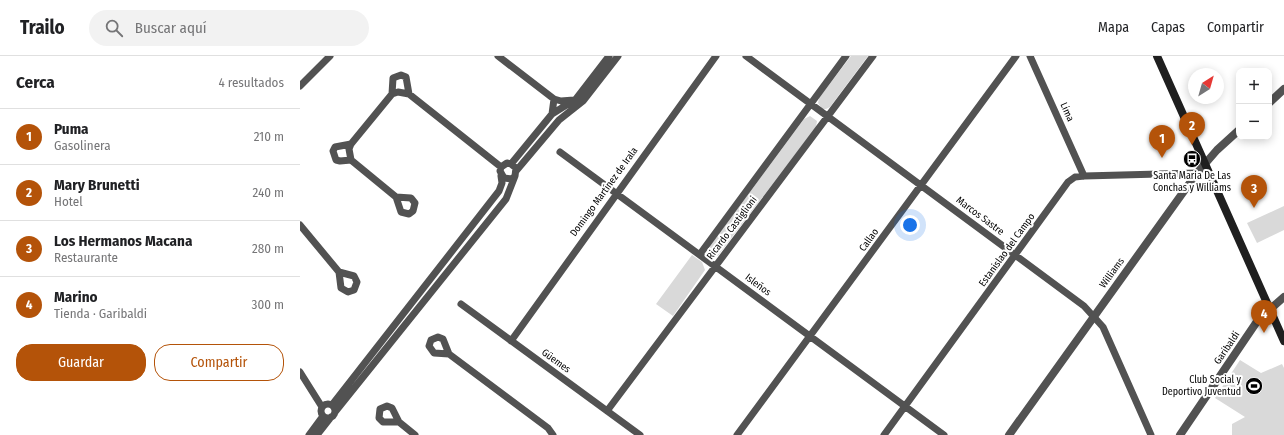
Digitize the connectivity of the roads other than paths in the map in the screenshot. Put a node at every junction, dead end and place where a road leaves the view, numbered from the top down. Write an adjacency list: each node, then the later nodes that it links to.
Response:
1 (330, 56): 12 (street)
2 (498, 56): 16 (street)
3 (610, 56): 17 (street)
4 (618, 56): 30 (street)
5 (716, 56): 34 (street, Domingo Martínez de Irala)
6 (746, 56): 19 (street, Marcos Sastre)
7 (846, 56): 19 (street, Ricardo Castiglioni)
8 (873, 56): 21 (street, Ricardo Castiglioni)
9 (1016, 56): 33 (street, Callao)
10 (1030, 56): 32 (street, Lima)
11 (1157, 56): 27 (main road)
12 (300, 86)
13 (1284, 89): 18 (street)
14 (392, 94): 15 (street); 15 (street); 23 (street)
15 (410, 94): 28 (street)
16 (554, 99): 17 (street); 20 (street)
17 (576, 99): 20 (street)
18 (1272, 100)
19 (811, 103): 21 (street, Marcos Sastre); 37 (street, Ricardo Castiglioni)
20 (552, 114): 26 (street)
21 (828, 116): 33 (street, Marcos Sastre); 39 (street, Ricardo Castiglioni)
22 (1236, 133): 27 (street, Williams)
23 (351, 144): 25 (street); 25 (street)
24 (560, 152): 34 (street, Isleños)
25 (351, 160): 35 (street)
26 (511, 164): 28 (street); 30 (street)
27 (1204, 164): 29 (street, Williams); 43 (main road)
28 (501, 167): 31 (street)
29 (1197, 173): 32 (street, Estanislao del Campo); 44 (street, Williams)
30 (516, 174): 31 (street); 53 (street)
31 (501, 176): 53 (street)
32 (1084, 176): 38 (street, Estanislao del Campo)
33 (921, 185): 38 (street, Marcos Sastre); 45 (street, Callao)
34 (615, 194): 37 (street, Isleños); 46 (street, Domingo Martínez de Irala)
35 (396, 197)
36 (300, 225): 40 (street)
37 (700, 254): 39 (street, Isleños)
38 (1015, 255): 44 (street, Marcos Sastre); 50 (street, Estanislao del Campo)
39 (716, 266): 45 (street, Isleños); 52 (street, Ricardo Castiglioni)
40 (339, 272)
41 (1284, 296): 43 (street, Garibaldi)
42 (461, 304): 46 (street, Güemes)
43 (1270, 309): 47 (main road); 66 (street, Garibaldi)
44 (1094, 316): 64 (street, Williams); 65 (street, Marcos Sastre)
45 (811, 336): 50 (street, Isleños); 61 (street, Callao)
46 (511, 341): 52 (street, Güemes)
47 (1284, 341)
48 (449, 354): 59 (street)
49 (300, 372): 51 (street)
50 (905, 406): 62 (street, Estanislao del Campo); 63 (street, Isleños)
51 (322, 407): 53 (street); 54 (street)
52 (607, 411): 60 (street, Güemes)
53 (333, 412): 54 (street); 57 (street)
54 (323, 416): 56 (street)
55 (399, 422): 58 (street)
56 (308, 435)
57 (317, 435)
58 (415, 435)
59 (553, 435)
60 (640, 435)
61 (737, 435)
62 (884, 435)
63 (944, 435)
64 (1009, 435)
65 (1151, 435)
66 (1180, 435)

